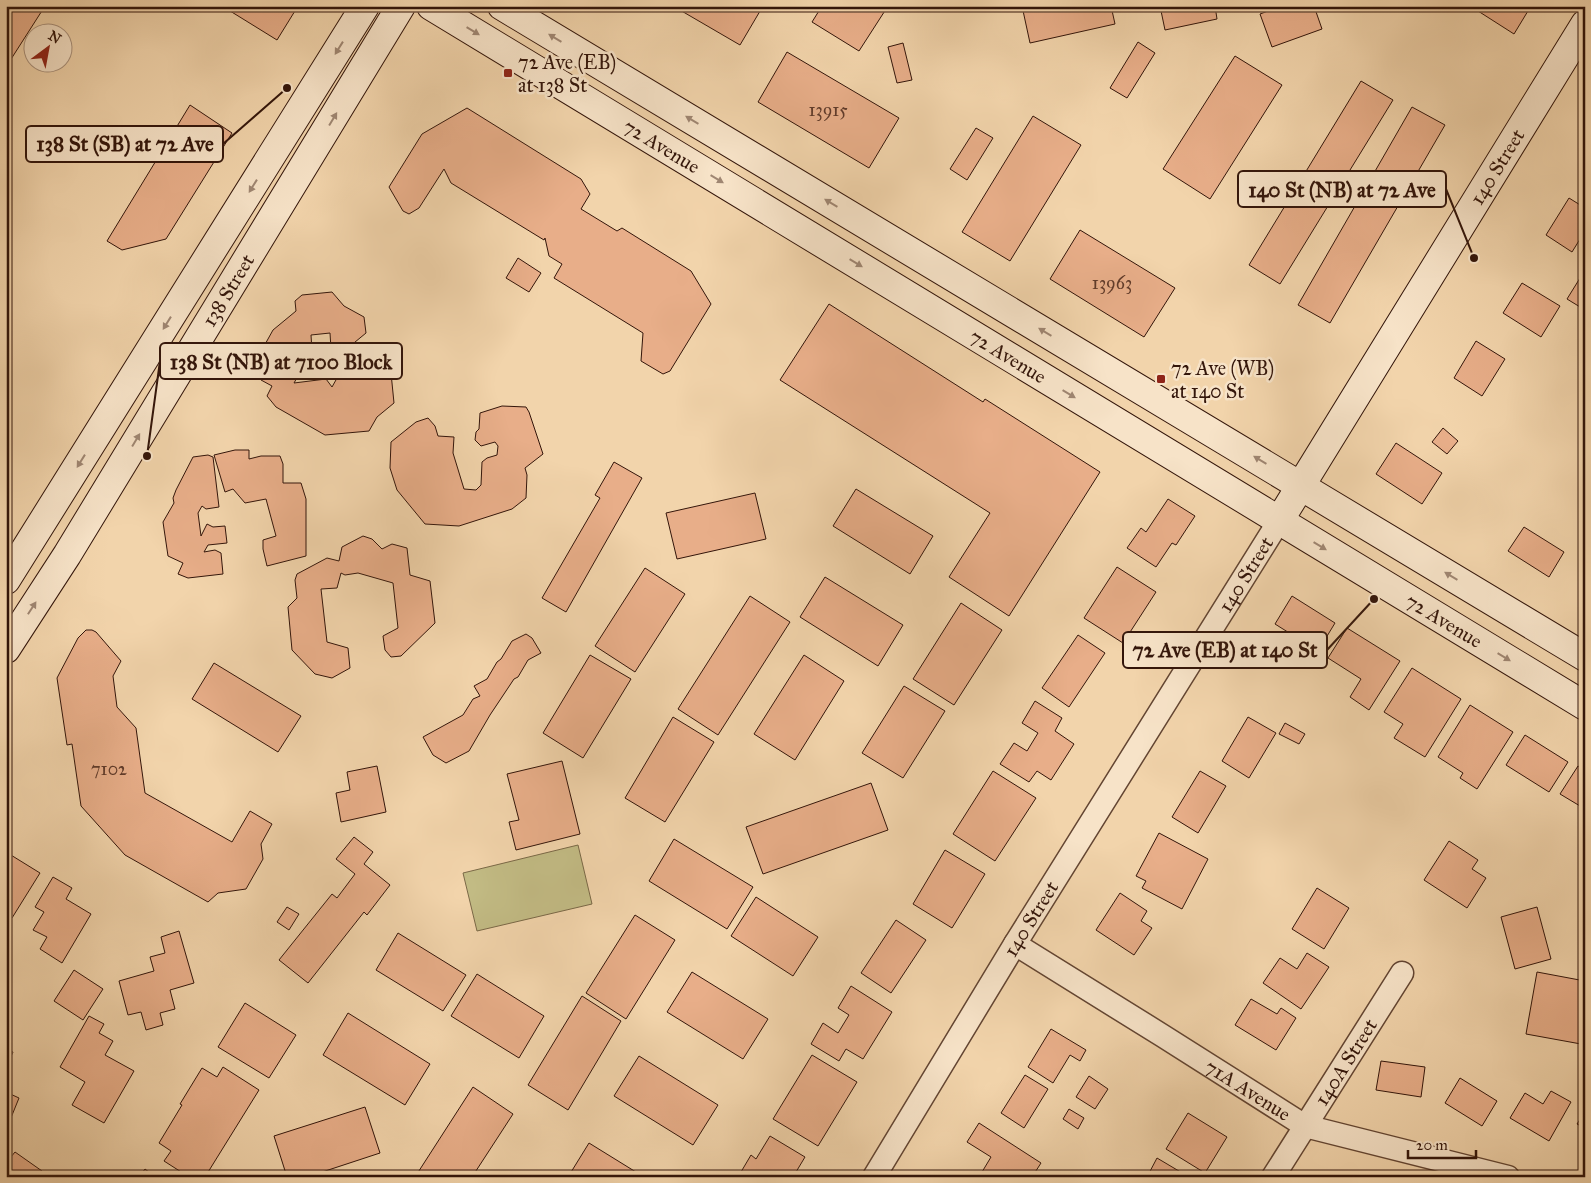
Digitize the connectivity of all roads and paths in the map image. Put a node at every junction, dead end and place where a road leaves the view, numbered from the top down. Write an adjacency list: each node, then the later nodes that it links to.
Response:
1 (365, 6): 8 (main road, 138 Street, one-way to 8)
2 (401, 6): 9 (main road, 138 Street, one-way to 2)
3 (432, 6): 7 (main road, 72 Avenue, one-way to 7)
4 (502, 6): 6 (main road, 72 Avenue, one-way to 4)
5 (1585, 24): 6 (main road, 140 Street)
6 (1302, 486): 7 (main road, 140 Street); 10 (main road, 72 Avenue, one-way to 6)
7 (1279, 521): 11 (main road, 72 Avenue, one-way to 11); 12 (street, 140 Street)
8 (6, 580)
9 (6, 649)
10 (1585, 657)
11 (1585, 706)
12 (1015, 944): 14 (street, 71A Avenue); 15 (street, 140 Street)
13 (1402, 973): 14 (street, 140A Street)
14 (1305, 1126): 16 (street, 140A Street); 17 (street, 71A Avenue)
15 (874, 1177)
16 (1273, 1177)
17 (1508, 1177)

